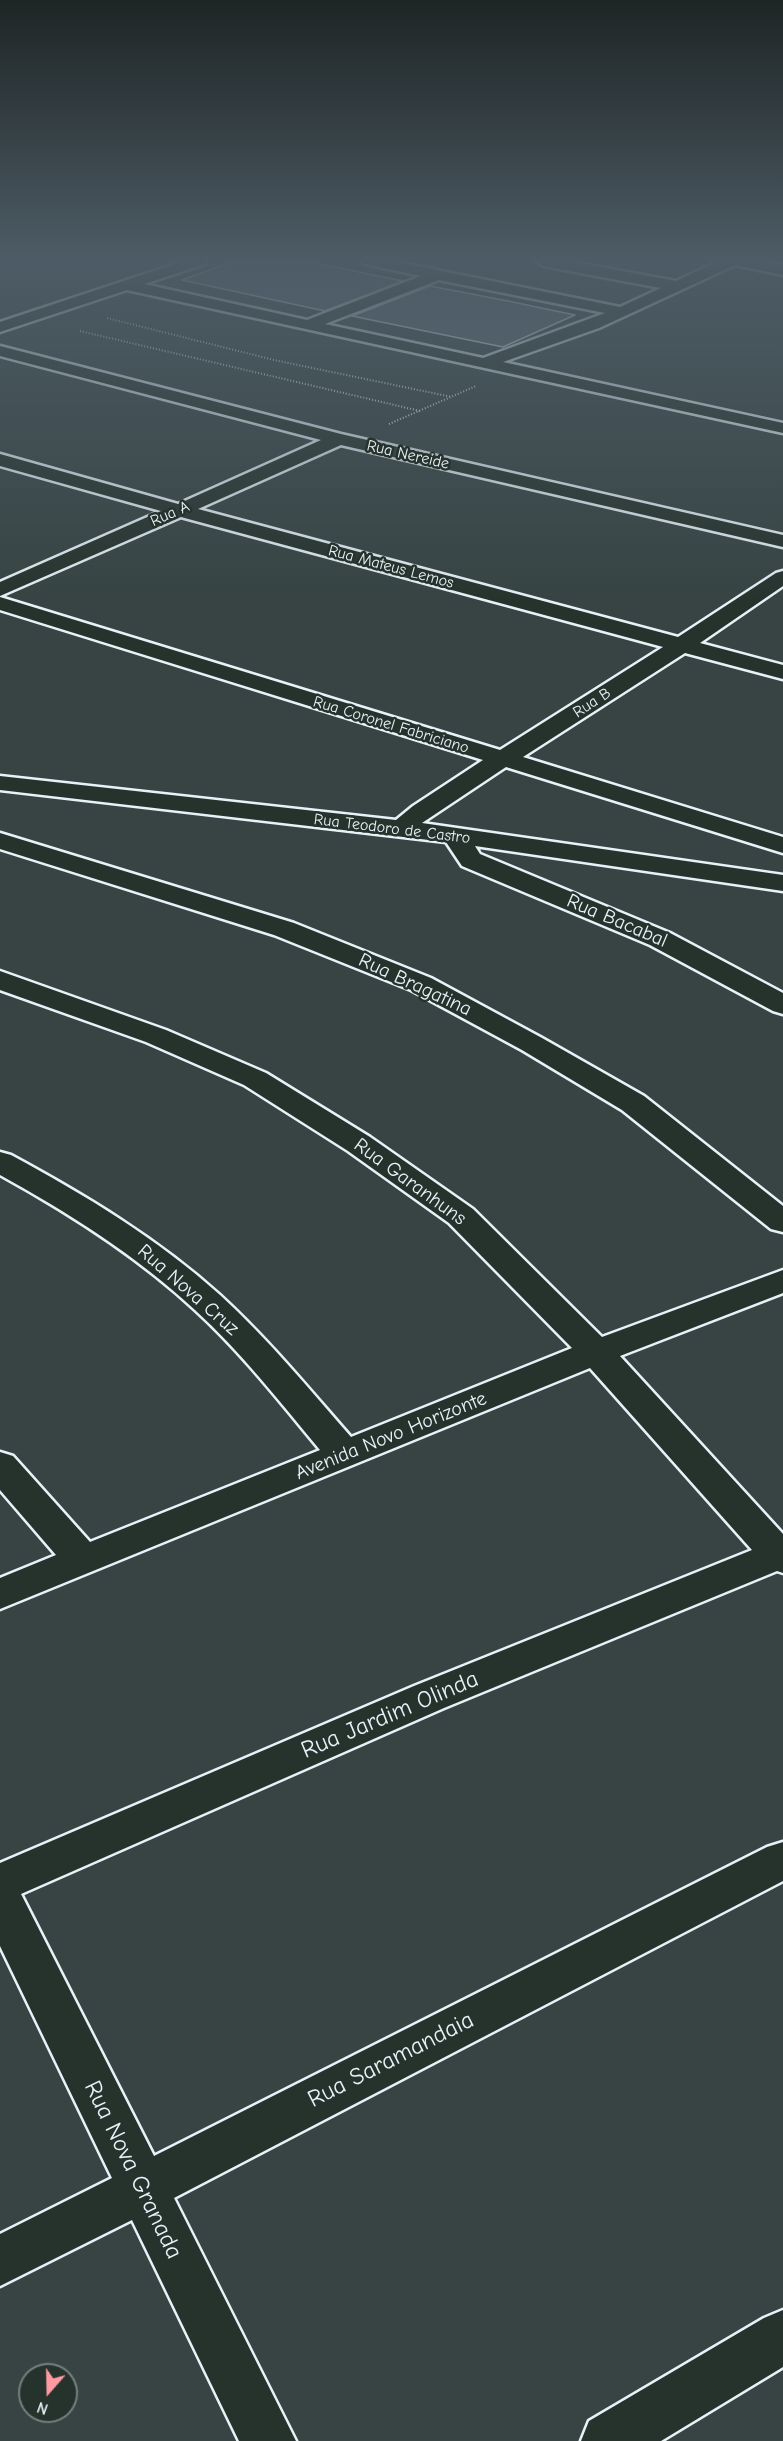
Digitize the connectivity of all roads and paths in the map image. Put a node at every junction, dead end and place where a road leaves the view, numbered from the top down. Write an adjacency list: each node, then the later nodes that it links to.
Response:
1 (92, 375): 11 (street, Rua Nereide)
2 (261, 375): 8 (path)
3 (346, 375): 7 (path)
4 (503, 375): 7 (path)
5 (513, 375): 10 (street)
6 (538, 375): 9 (street)
7 (452, 397): 8 (path)
8 (420, 411): 11 (path)
9 (783, 428)
10 (783, 437)
11 (344, 440): 13 (street, Rua A); 14 (street, Rua Nereide)
12 (0, 460): 13 (street, Rua Mateus Lemos)
13 (179, 510): 16 (street, Rua A); 18 (street, Rua Mateus Lemos)
14 (783, 541)
15 (783, 577): 18 (street, Rua B)
16 (0, 590)
17 (0, 603): 20 (street, Rua Coronel Fabriciano)
18 (683, 644): 19 (street, Rua Mateus Lemos); 20 (street, Rua B)
19 (783, 672)
20 (505, 760): 22 (street, Rua B); 25 (street, Rua Coronel Fabriciano)
21 (0, 783): 22 (street, Rua Teodoro de Castro)
22 (401, 828): 23 (street, Rua Teodoro de Castro)
23 (455, 836): 26 (street, Rua Teodoro de Castro); 28 (street, Rua Bacabal)
24 (0, 842): 30 (street, Rua Bragatina)
25 (783, 845)
26 (783, 883)
27 (0, 980): 32 (street, Rua Garanhuns)
28 (783, 1005)
29 (0, 1162): 33 (street, Rua Nova Cruz)
30 (783, 1222)
31 (783, 1281): 32 (street, Avenida Novo Horizonte)
32 (596, 1352): 33 (street, Avenida Novo Horizonte); 35 (street, Rua Garanhuns)
33 (345, 1455): 36 (street, Avenida Novo Horizonte)
34 (0, 1465): 36 (street)
35 (781, 1556): 39 (street, Rua Jardim Olinda)
36 (83, 1560): 37 (street, Avenida Novo Horizonte)
37 (0, 1594)
38 (783, 1860): 41 (street, Rua Saramandaia)
39 (0, 1883)
40 (0, 1899): 41 (street, Rua Nova Granada)
41 (141, 2187): 42 (street, Rua Saramandaia); 44 (street, Rua Nova Granada)
42 (0, 2261)
43 (783, 2337): 45 (street)
44 (268, 2441)
45 (609, 2441)

